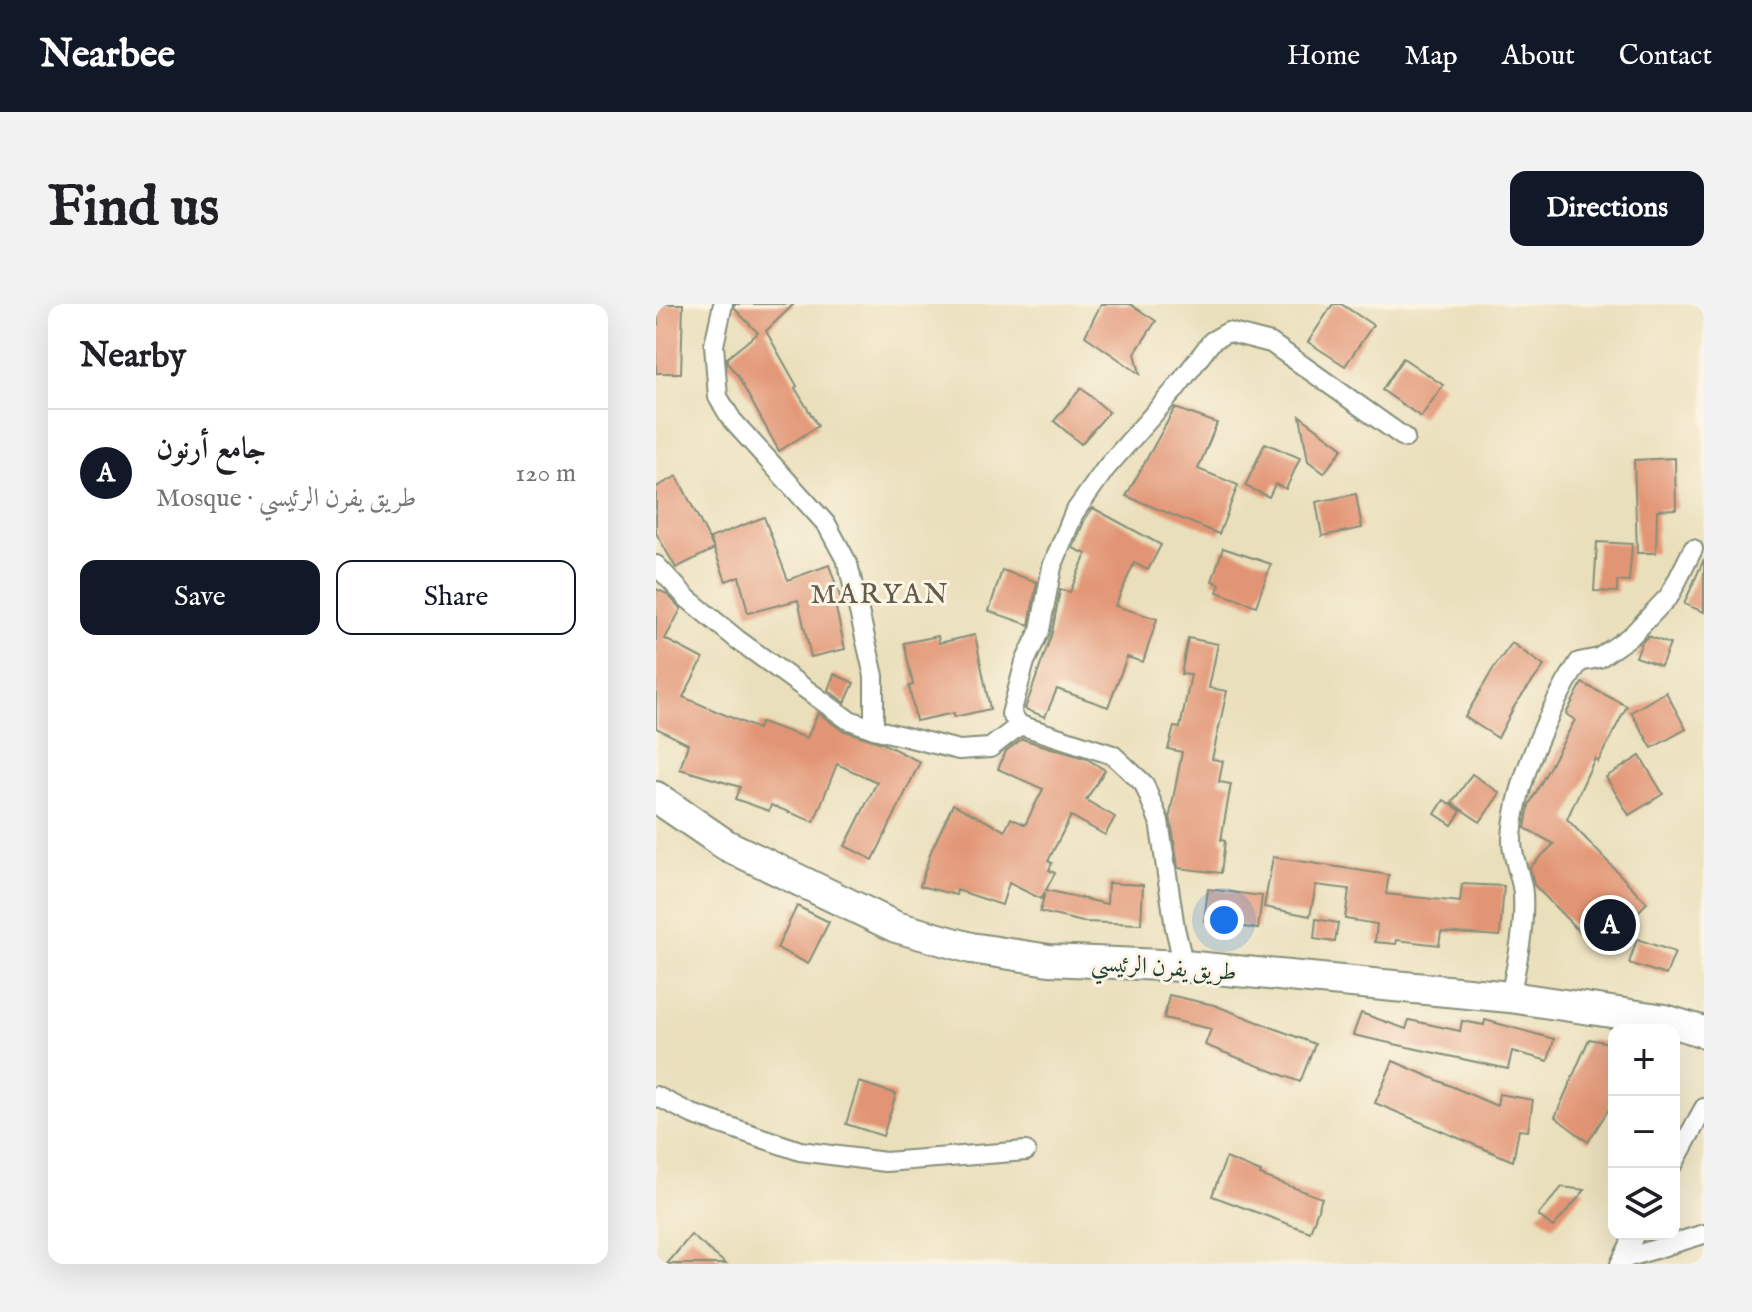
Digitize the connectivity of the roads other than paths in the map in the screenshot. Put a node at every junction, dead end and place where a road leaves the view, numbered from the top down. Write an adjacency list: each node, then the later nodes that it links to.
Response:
1 (723, 304): 6 (street)
2 (1405, 438): 5 (street)
3 (1693, 549): 9 (street)
4 (656, 565): 6 (street)
5 (1020, 725): 6 (street); 8 (street)
6 (874, 729)
7 (656, 797): 8 (main road, طريق يفرن الرئيسي)
8 (1184, 966): 9 (main road, طريق يفرن الرئيسي)
9 (1510, 997): 10 (main road, طريق يفرن الرئيسي)
10 (1704, 1032)
11 (656, 1096): 13 (street)
12 (1704, 1108): 14 (street)
13 (1026, 1151)
14 (1680, 1152)
15 (1704, 1234): 17 (street)
16 (1632, 1240): 17 (street)
17 (1621, 1261)

